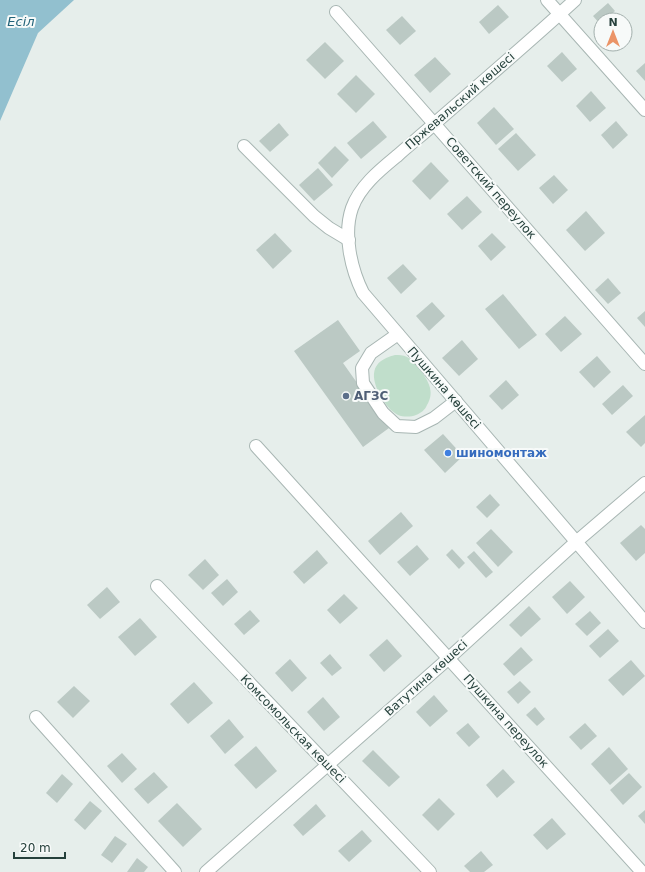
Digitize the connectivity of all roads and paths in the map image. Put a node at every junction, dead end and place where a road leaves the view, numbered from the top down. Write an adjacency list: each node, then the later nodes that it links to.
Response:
1 (547, 0): 4 (street)
2 (575, 0): 4 (street, Пржевальский көшесі)
3 (336, 12): 6 (street, Советский переулок)
4 (560, 14): 5 (street); 6 (street, Пржевальский көшесі)
5 (645, 110)
6 (434, 124): 8 (street, Пржевальский көшесі); 11 (street, Советский переулок)
7 (244, 146): 9 (street)
8 (352, 208): 9 (street, Пушкина көшесі)
9 (349, 240): 10 (street, Пушкина көшесі)
10 (398, 334): 12 (street, Пушкина көшесі); 12 (street)
11 (645, 364)
12 (456, 402): 15 (street, Пушкина көшесі)
13 (256, 446): 18 (street, Пушкина переулок)
14 (645, 483): 15 (street, Ватутина көшесі)
15 (576, 542): 17 (street, Пушкина көшесі); 18 (street, Ватутина көшесі)
16 (157, 586): 20 (street, Комсомольская көшесі)
17 (645, 622)
18 (449, 658): 20 (street, Ватутина көшесі); 24 (street, Пушкина переулок)
19 (36, 716): 21 (street)
20 (328, 765): 22 (street, Ватутина көшесі); 23 (street, Комсомольская көшесі)
21 (176, 872)
22 (206, 872)
23 (430, 872)
24 (642, 872)

